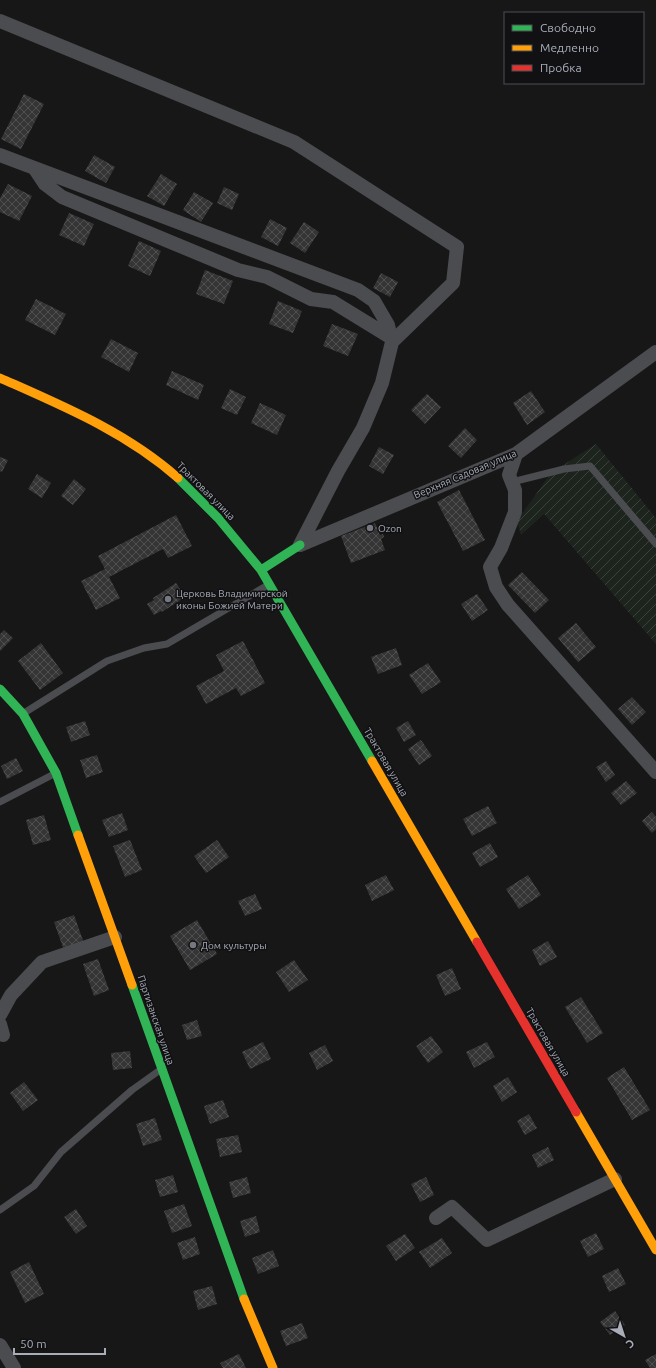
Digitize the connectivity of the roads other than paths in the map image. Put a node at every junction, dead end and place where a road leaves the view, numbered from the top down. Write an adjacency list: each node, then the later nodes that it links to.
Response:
1 (0, 21): 4 (street)
2 (0, 155): 3 (street)
3 (35, 168): 4 (street); 4 (street)
4 (391, 340): 10 (street)
5 (654, 358): 7 (street, Верхняя Садовая улица)
6 (0, 378): 11 (main road, Трактовая улица)
7 (516, 454): 8 (street); 10 (street, Верхняя Садовая улица)
8 (512, 482): 9 (lane); 15 (street)
9 (656, 544)
10 (300, 545): 11 (main road)
11 (261, 570): 12 (main road, Трактовая улица)
12 (270, 584): 14 (lane); 21 (main road, Трактовая улица)
13 (0, 689): 14 (main road, Партизанская улица)
14 (23, 714): 16 (main road, Партизанская улица)
15 (656, 772)
16 (56, 773): 17 (lane); 18 (main road, Партизанская улица)
17 (0, 802)
18 (115, 937): 19 (street); 20 (main road, Партизанская улица)
19 (0, 1015)
20 (162, 1069): 22 (lane); 27 (main road, Партизанская улица)
21 (615, 1179): 23 (street); 24 (main road, Трактовая улица)
22 (0, 1210)
23 (436, 1218)
24 (656, 1250)
25 (0, 1345): 26 (street)
26 (14, 1368)
27 (273, 1368)

